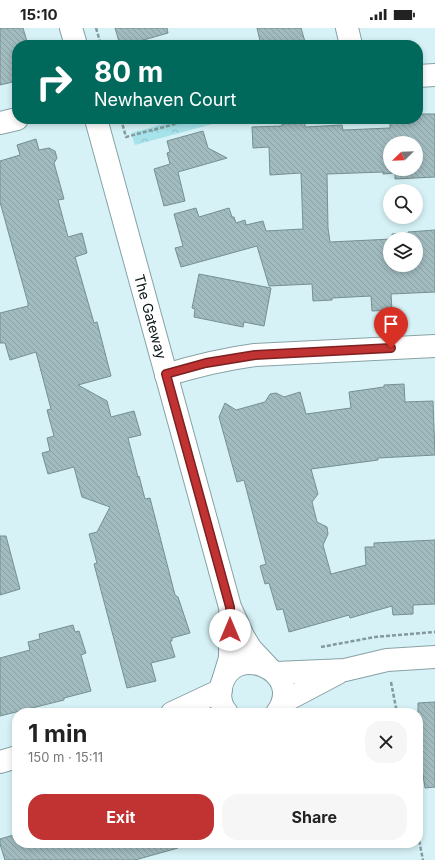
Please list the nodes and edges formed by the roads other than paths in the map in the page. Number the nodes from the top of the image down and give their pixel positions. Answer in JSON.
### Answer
{"nodes":[{"id":1,"x":71,"y":28,"type":"edge"},
{"id":2,"x":346,"y":28,"type":"edge"},
{"id":3,"x":75,"y":40,"type":"edge"},
{"id":4,"x":350,"y":40,"type":"edge"},
{"id":5,"x":435,"y":75,"type":"edge"},
{"id":6,"x":423,"y":76,"type":"edge"},
{"id":7,"x":12,"y":120,"type":"edge"},
{"id":8,"x":0,"y":124,"type":"edge"},
{"id":9,"x":97,"y":124,"type":"edge"},
{"id":10,"x":435,"y":346,"type":"edge"},
{"id":11,"x":166,"y":374,"type":"junction"},
{"id":12,"x":230,"y":607,"type":"junction"},
{"id":13,"x":435,"y":657,"type":"edge"},
{"id":14,"x":271,"y":669,"type":"junction"},
{"id":15,"x":345,"y":670,"type":"junction"},
{"id":16,"x":222,"y":684,"type":"junction"},
{"id":17,"x":280,"y":707,"type":"edge"},
{"id":18,"x":181,"y":708,"type":"edge"},
{"id":19,"x":225,"y":708,"type":"edge"},
{"id":20,"x":12,"y":759,"type":"edge"},
{"id":21,"x":0,"y":762,"type":"edge"}],
"edges":[{"from":1,"to":3,"type":"street"},
{"from":2,"to":4,"type":"street"},
{"from":5,"to":6,"type":"street"},
{"from":7,"to":8,"type":"street"},
{"from":9,"to":11,"type":"street","name":"The Gateway"},
{"from":10,"to":11,"type":"street"},
{"from":11,"to":12,"type":"street","name":"The Gateway"},
{"from":12,"to":14,"type":"street","name":"The Gateway"},
{"from":12,"to":16,"type":"street","name":"The Gateway"},
{"from":13,"to":15,"type":"street"},
{"from":14,"to":15,"type":"street"},
{"from":14,"to":16,"type":"street"},
{"from":14,"to":17,"type":"street"},
{"from":15,"to":17,"type":"street"},
{"from":16,"to":18,"type":"street"},
{"from":16,"to":19,"type":"street"},
{"from":20,"to":21,"type":"street"}]}
